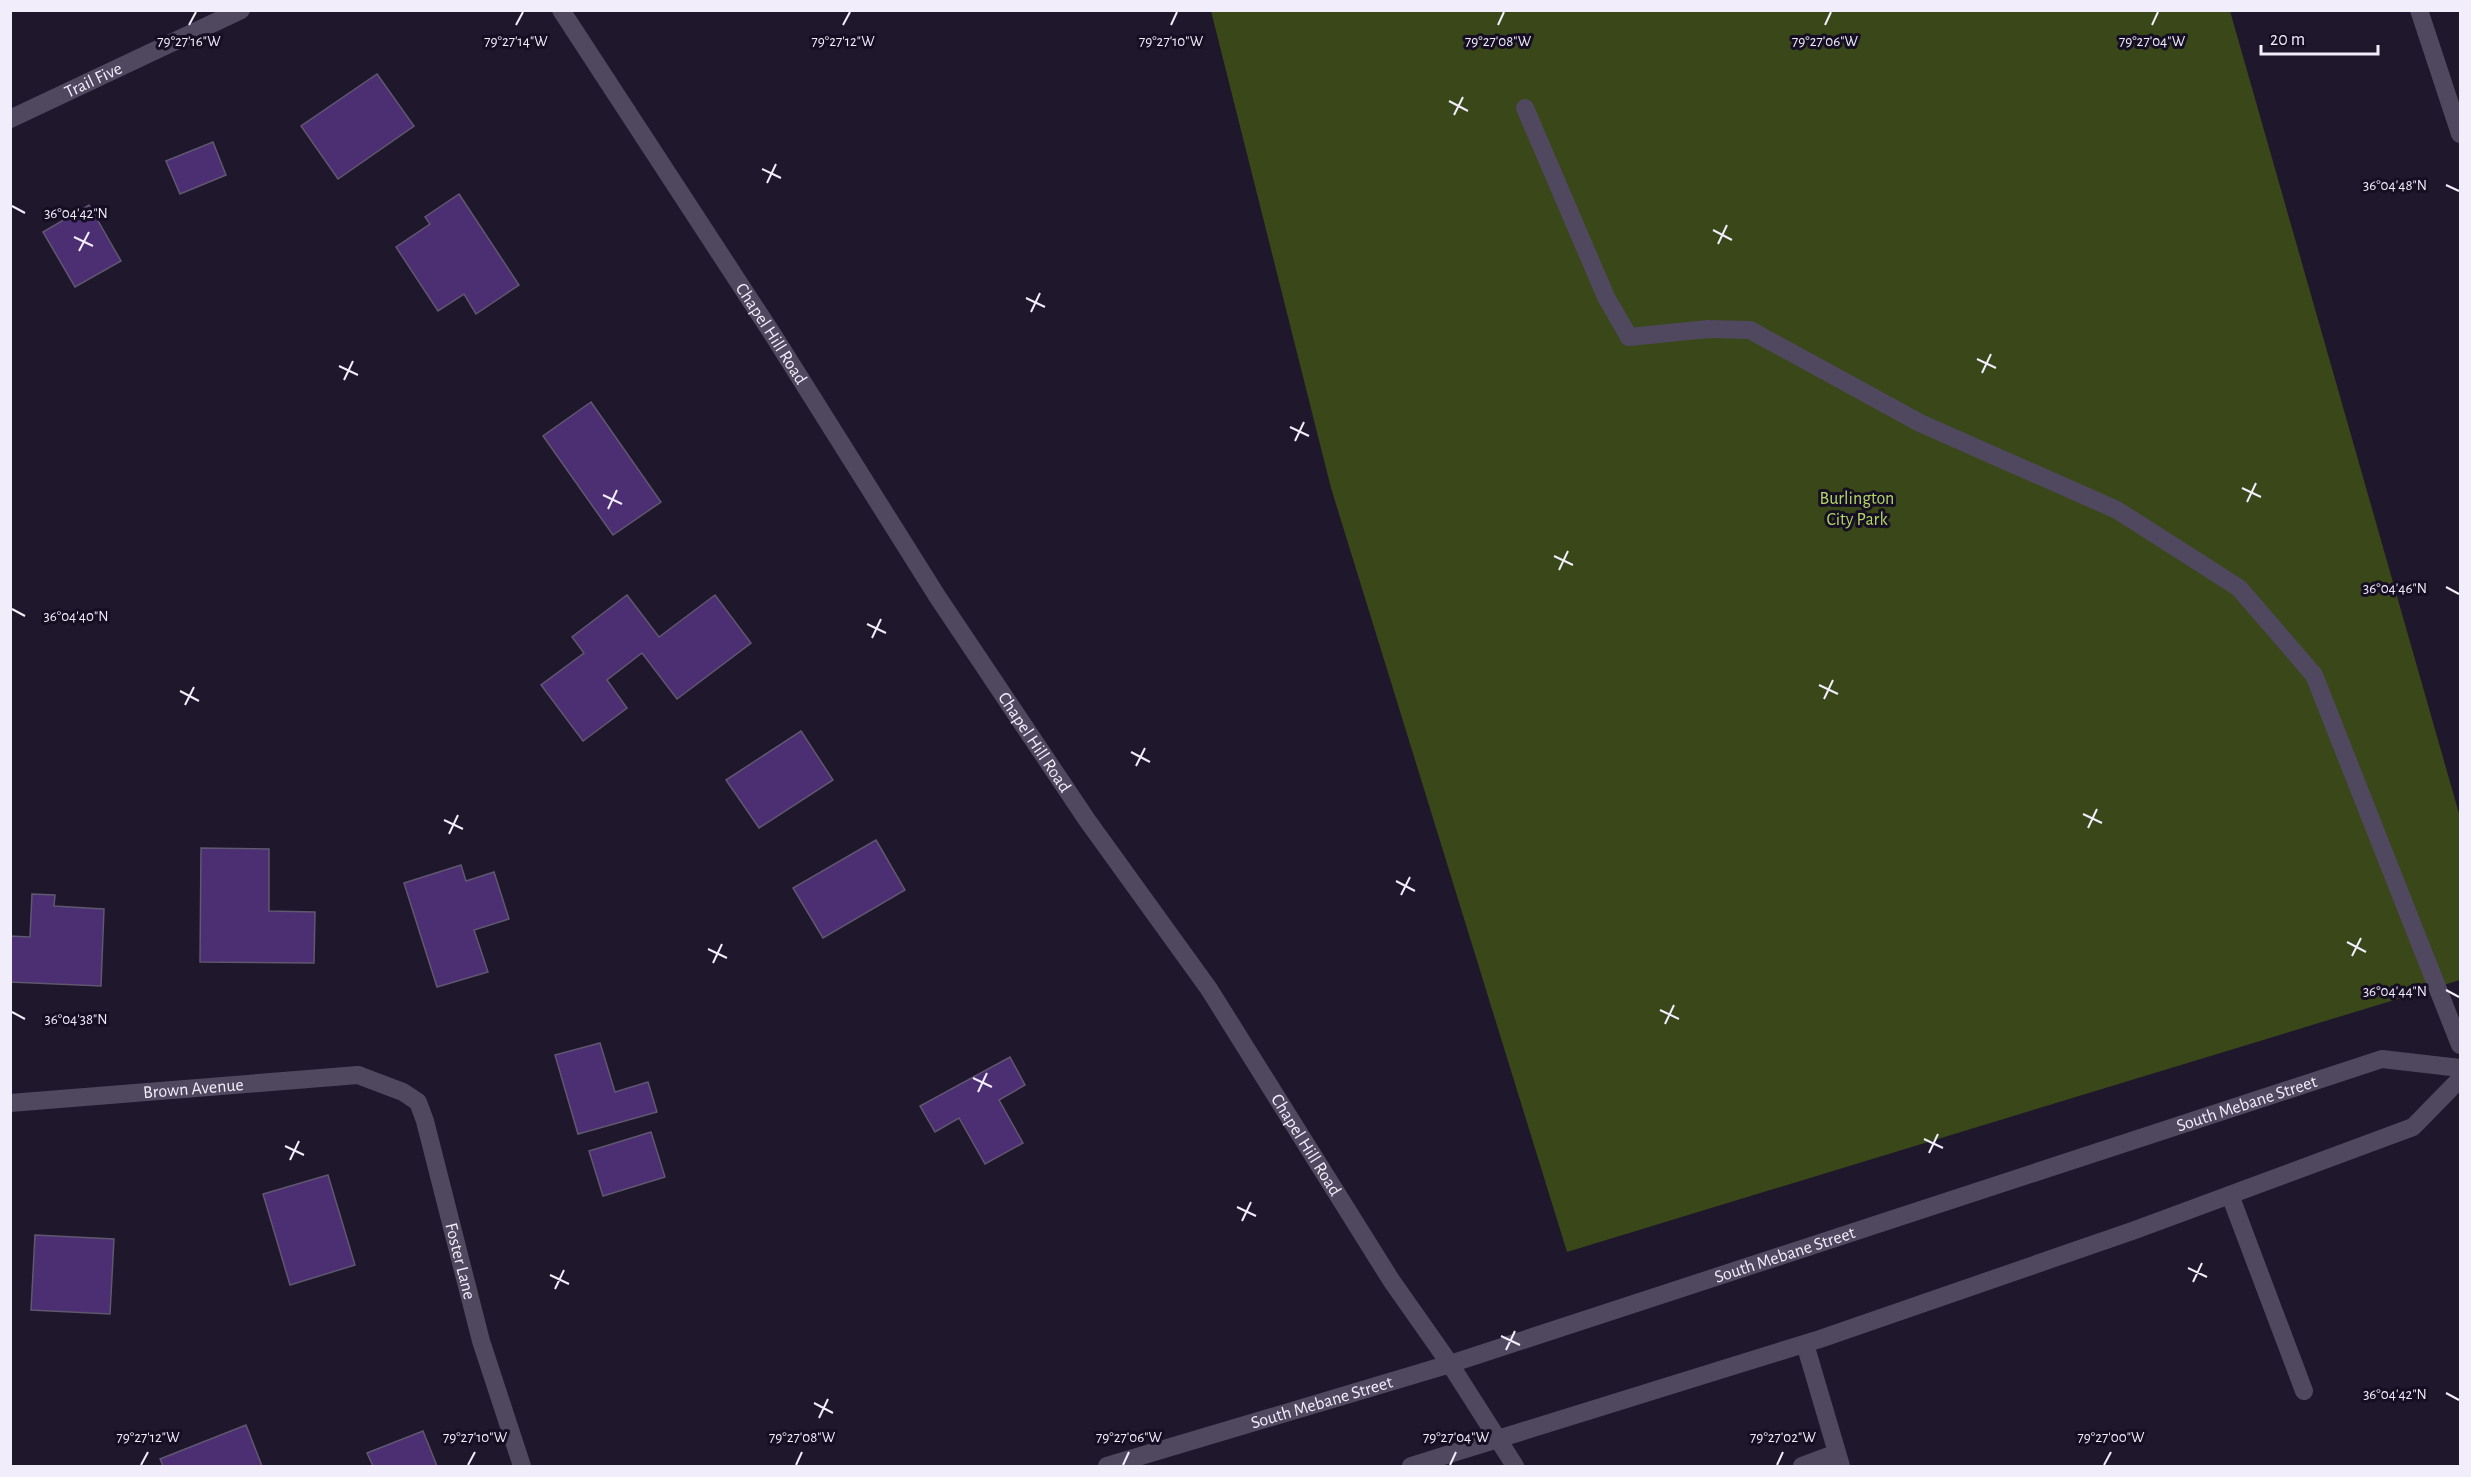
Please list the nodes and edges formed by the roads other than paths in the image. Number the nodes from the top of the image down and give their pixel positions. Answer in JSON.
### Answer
{"nodes":[{"id":1,"x":241,"y":10,"type":"edge"},
{"id":2,"x":561,"y":10,"type":"edge"},
{"id":3,"x":2420,"y":10,"type":"edge"},
{"id":4,"x":1525,"y":108,"type":"dead end"},
{"id":5,"x":10,"y":119,"type":"edge"},
{"id":6,"x":2460,"y":134,"type":"edge"},
{"id":7,"x":2460,"y":1045,"type":"edge"},
{"id":8,"x":2460,"y":1068,"type":"edge"},
{"id":9,"x":2460,"y":1079,"type":"edge"},
{"id":10,"x":375,"y":1081,"type":"joint"},
{"id":11,"x":10,"y":1103,"type":"edge"},
{"id":12,"x":2230,"y":1196,"type":"junction"},
{"id":13,"x":1805,"y":1344,"type":"junction"},
{"id":14,"x":1450,"y":1364,"type":"junction"},
{"id":15,"x":2304,"y":1391,"type":"dead end"},
{"id":16,"x":1497,"y":1441,"type":"junction"},
{"id":17,"x":1839,"y":1460,"type":"edge"},
{"id":18,"x":522,"y":1467,"type":"edge"},
{"id":19,"x":1107,"y":1467,"type":"edge"},
{"id":20,"x":1411,"y":1467,"type":"edge"},
{"id":21,"x":1515,"y":1467,"type":"edge"},
{"id":22,"x":1802,"y":1467,"type":"edge"}],
"edges":[{"from":1,"to":5,"type":"street","name":"Trail Five"},
{"from":2,"to":14,"type":"street","name":"Chapel Hill Road"},
{"from":3,"to":6,"type":"street"},
{"from":4,"to":7,"type":"street"},
{"from":8,"to":14,"type":"street","name":"South Mebane Street"},
{"from":9,"to":12,"type":"street"},
{"from":10,"to":11,"type":"street","name":"Brown Avenue"},
{"from":10,"to":18,"type":"street","name":"Foster Lane"},
{"from":12,"to":13,"type":"street"},
{"from":12,"to":15,"type":"street"},
{"from":13,"to":16,"type":"street"},
{"from":13,"to":17,"type":"street"},
{"from":14,"to":16,"type":"street","name":"Chapel Hill Road"},
{"from":14,"to":19,"type":"street","name":"South Mebane Street"},
{"from":16,"to":20,"type":"street"},
{"from":16,"to":21,"type":"street","name":"Chapel Hill Road"},
{"from":17,"to":22,"type":"street"}]}
